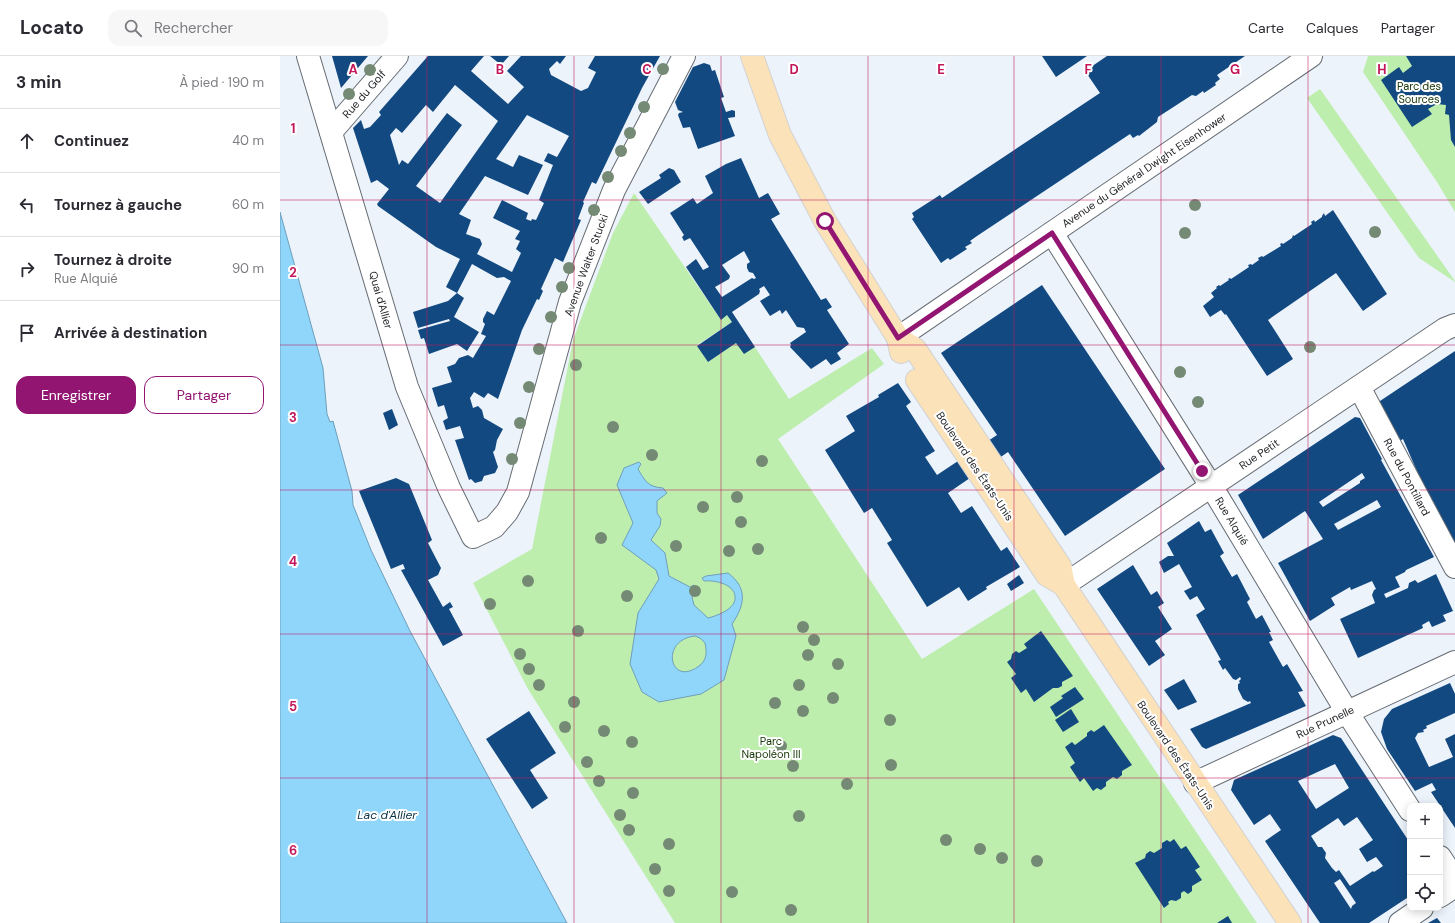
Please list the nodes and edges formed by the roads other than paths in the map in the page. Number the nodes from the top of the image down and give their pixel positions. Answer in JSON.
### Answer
{"nodes":[{"id":1,"x":308,"y":56,"type":"edge"},
{"id":2,"x":397,"y":56,"type":"edge"},
{"id":3,"x":684,"y":56,"type":"edge"},
{"id":4,"x":1311,"y":56,"type":"edge"},
{"id":5,"x":753,"y":58,"type":"edge"},
{"id":6,"x":331,"y":132,"type":"junction"},
{"id":7,"x":1052,"y":233,"type":"junction"},
{"id":8,"x":1455,"y":325,"type":"edge"},
{"id":9,"x":898,"y":338,"type":"junction"},
{"id":10,"x":1359,"y":388,"type":"junction"},
{"id":11,"x":1211,"y":486,"type":"junction"},
{"id":12,"x":473,"y":537,"type":"joint"},
{"id":13,"x":1455,"y":567,"type":"edge"},
{"id":14,"x":1064,"y":585,"type":"junction"},
{"id":15,"x":1455,"y":662,"type":"edge"},
{"id":16,"x":1347,"y":712,"type":"junction"},
{"id":17,"x":1195,"y":783,"type":"junction"},
{"id":18,"x":1407,"y":805,"type":"edge"},
{"id":19,"x":1443,"y":861,"type":"edge"},
{"id":20,"x":1455,"y":880,"type":"edge"},
{"id":21,"x":1455,"y":886,"type":"edge"},
{"id":22,"x":1443,"y":894,"type":"edge"},
{"id":23,"x":1418,"y":911,"type":"edge"},
{"id":24,"x":1290,"y":923,"type":"edge"},
{"id":25,"x":1400,"y":923,"type":"edge"}],
"edges":[{"from":1,"to":6,"type":"street","name":"Quai d'Allier"},
{"from":2,"to":6,"type":"street","name":"Rue du Golf"},
{"from":3,"to":12,"type":"street","name":"Avenue Walter Stucki"},
{"from":4,"to":7,"type":"street","name":"Avenue du Général Dwight Eisenhower"},
{"from":5,"to":9,"type":"main road","name":"Boulevard des États-Unis"},
{"from":6,"to":12,"type":"street","name":"Quai d'Allier"},
{"from":7,"to":9,"type":"street","name":"Avenue du Général Dwight Eisenhower"},
{"from":7,"to":11,"type":"street","name":"Rue Alquié"},
{"from":8,"to":10,"type":"street","name":"Rue Petit"},
{"from":9,"to":14,"type":"main road","name":"Boulevard des États-Unis"},
{"from":10,"to":11,"type":"street","name":"Rue Petit"},
{"from":10,"to":13,"type":"street","name":"Rue du Pontillard"},
{"from":11,"to":14,"type":"street","name":"Rue Petit"},
{"from":11,"to":16,"type":"street","name":"Rue Alquié"},
{"from":14,"to":17,"type":"main road","name":"Boulevard des États-Unis"},
{"from":15,"to":16,"type":"street","name":"Rue Prunelle"},
{"from":16,"to":17,"type":"street","name":"Rue Prunelle"},
{"from":16,"to":18,"type":"street","name":"Rue Alquié"},
{"from":17,"to":24,"type":"main road","name":"Boulevard des États-Unis"},
{"from":19,"to":20,"type":"street"},
{"from":21,"to":22,"type":"street"},
{"from":23,"to":25,"type":"street"}]}
